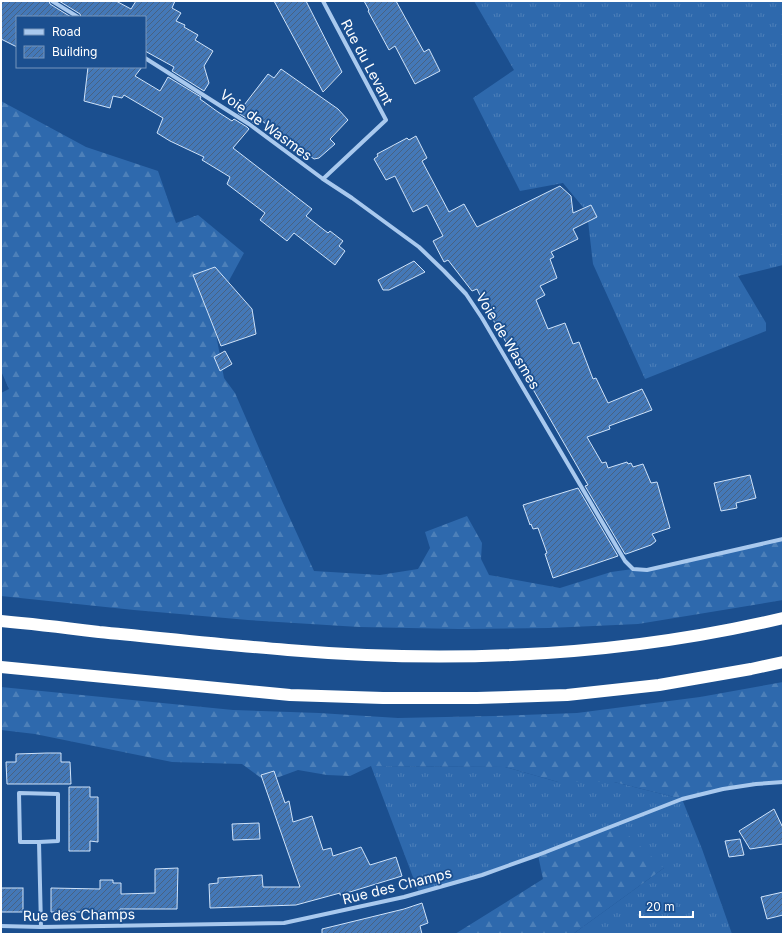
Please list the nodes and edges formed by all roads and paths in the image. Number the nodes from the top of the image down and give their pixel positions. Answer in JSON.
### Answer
{"nodes":[{"id":1,"x":52,"y":1,"type":"edge"},
{"id":2,"x":323,"y":1,"type":"edge"},
{"id":3,"x":76,"y":16,"type":"edge"},
{"id":4,"x":146,"y":59,"type":"edge"},
{"id":5,"x":323,"y":179,"type":"junction"},
{"id":6,"x":783,"y":539,"type":"edge"},
{"id":7,"x":783,"y":618,"type":"edge"},
{"id":8,"x":1,"y":621,"type":"edge"},
{"id":9,"x":783,"y":662,"type":"edge"},
{"id":10,"x":1,"y":667,"type":"edge"},
{"id":11,"x":783,"y":782,"type":"edge"},
{"id":12,"x":39,"y":842,"type":"junction"},
{"id":13,"x":1,"y":926,"type":"edge"},
{"id":14,"x":41,"y":927,"type":"junction"}],
"edges":[{"from":1,"to":3,"type":"street"},
{"from":2,"to":5,"type":"street","name":"Rue du Levant"},
{"from":4,"to":5,"type":"street","name":"Voie de Wasmes"},
{"from":5,"to":6,"type":"street","name":"Voie de Wasmes"},
{"from":7,"to":8,"type":"highway"},
{"from":9,"to":10,"type":"highway"},
{"from":11,"to":14,"type":"street","name":"Rue des Champs"},
{"from":12,"to":12,"type":"street"},
{"from":12,"to":14,"type":"street"},
{"from":13,"to":14,"type":"street","name":"Rue des Champs"}]}
